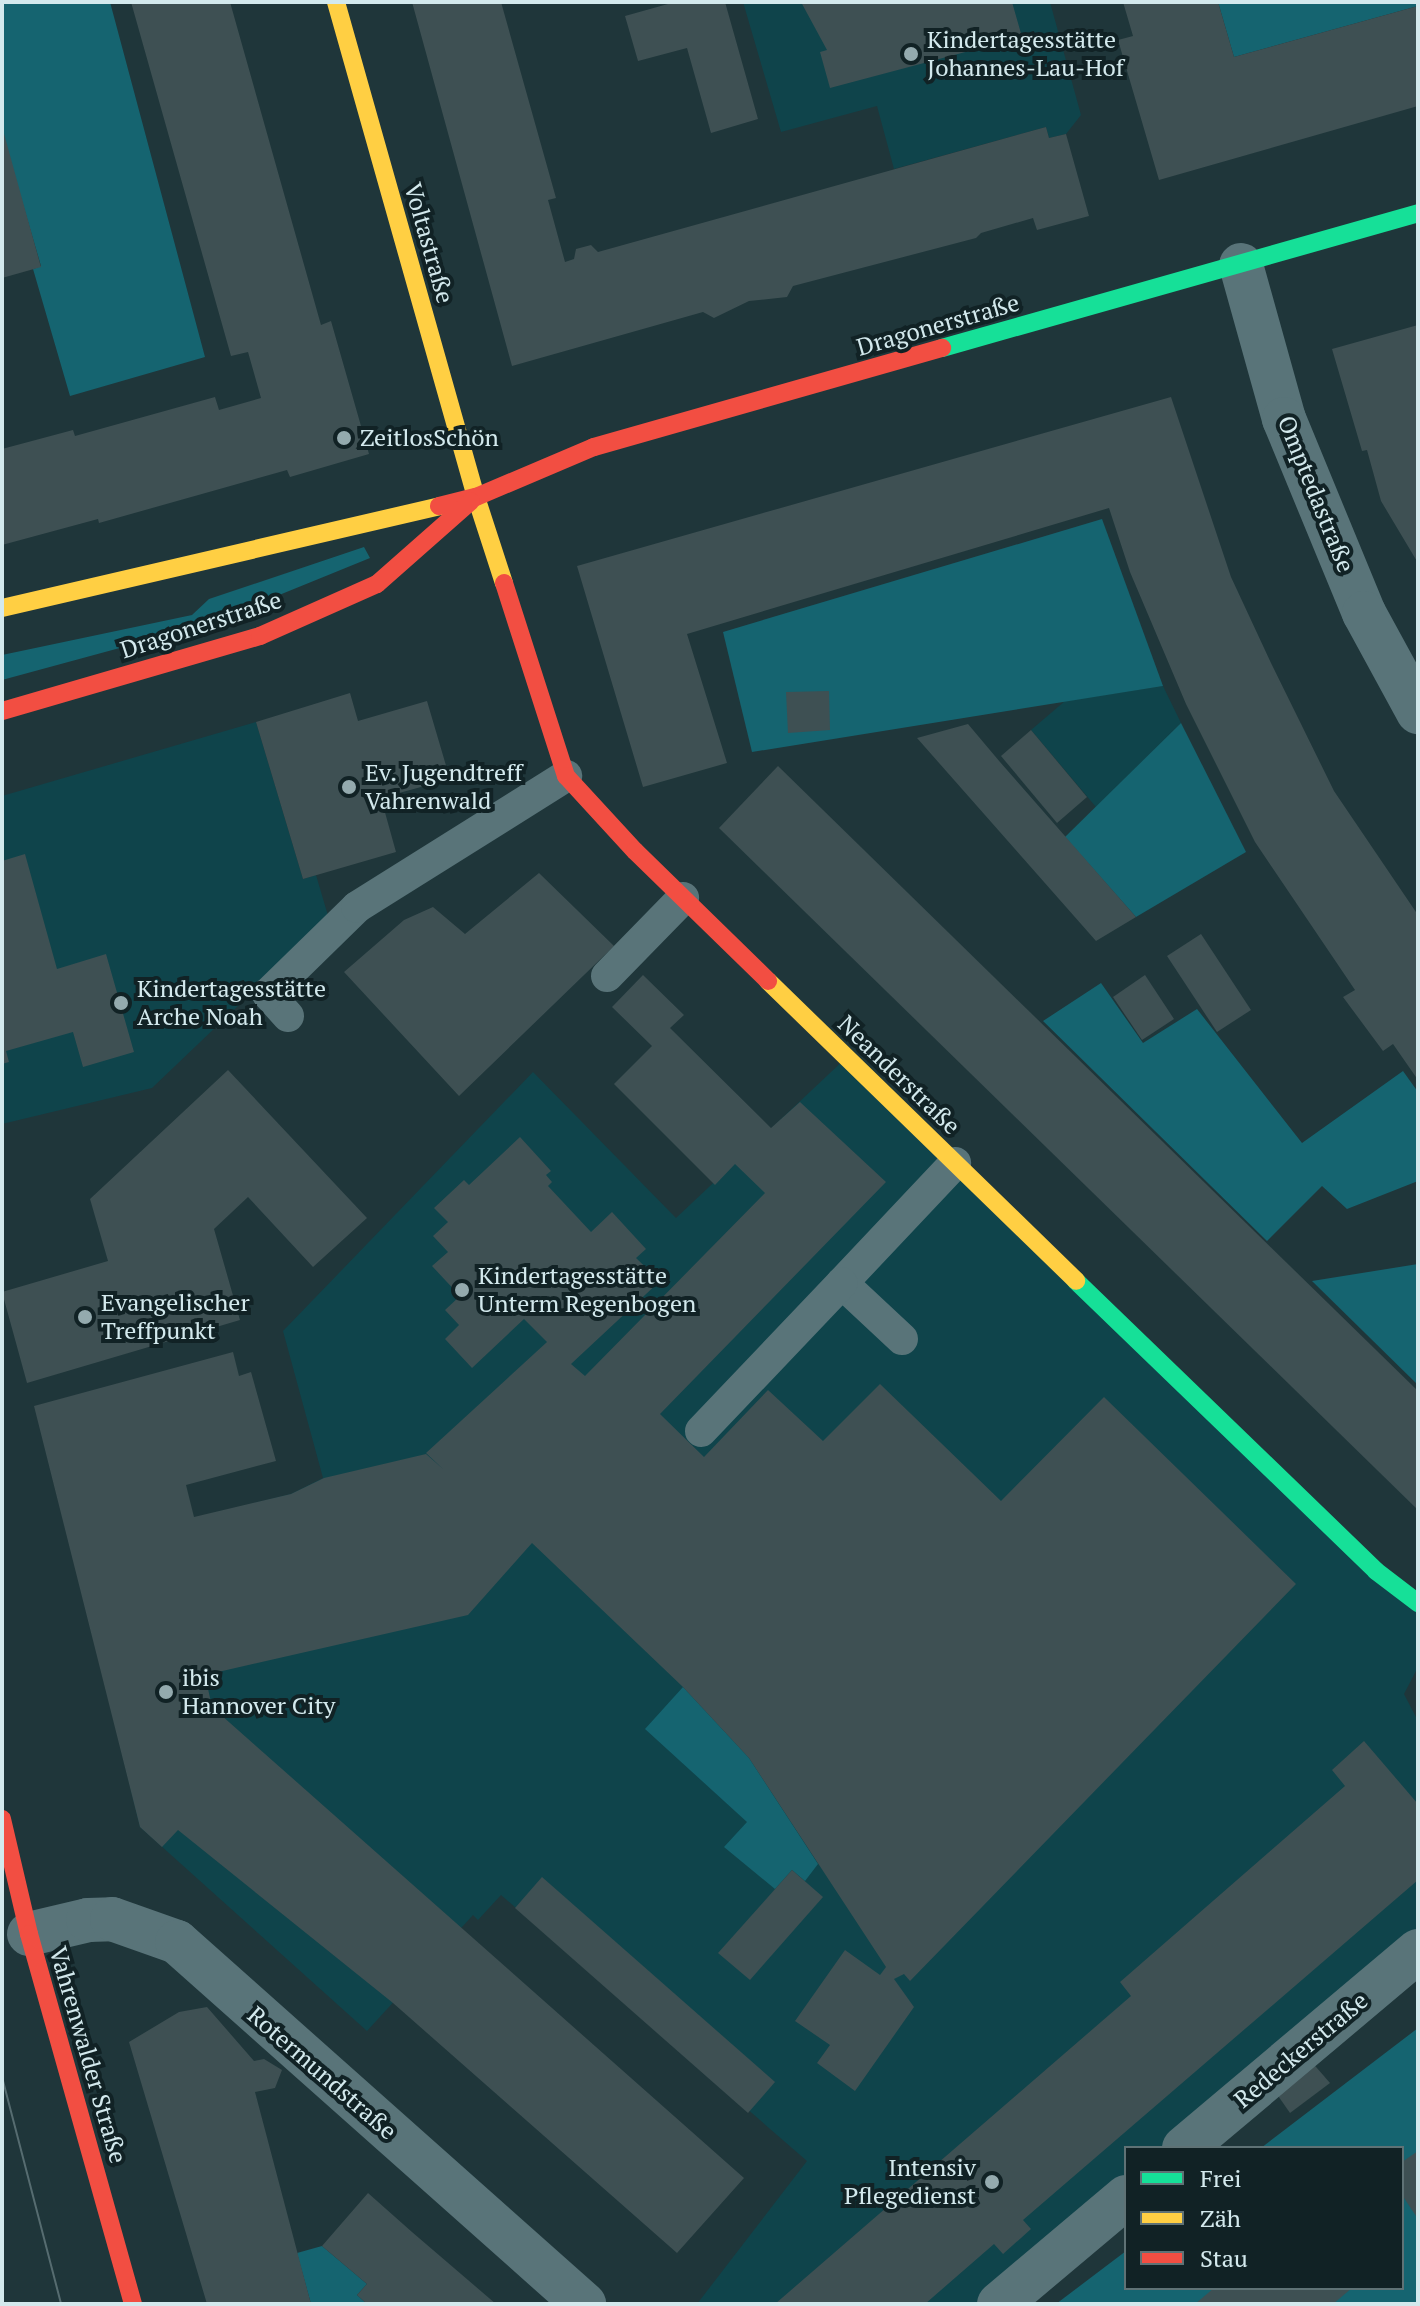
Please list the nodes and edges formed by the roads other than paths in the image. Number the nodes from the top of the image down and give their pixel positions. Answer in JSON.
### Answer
{"nodes":[{"id":1,"x":336,"y":2,"type":"edge"},
{"id":2,"x":1418,"y":213,"type":"edge"},
{"id":3,"x":1241,"y":265,"type":"junction"},
{"id":4,"x":476,"y":497,"type":"junction"},
{"id":5,"x":2,"y":608,"type":"edge"},
{"id":6,"x":2,"y":711,"type":"edge"},
{"id":7,"x":1418,"y":712,"type":"edge"},
{"id":8,"x":566,"y":776,"type":"junction"},
{"id":9,"x":683,"y":898,"type":"junction"},
{"id":10,"x":607,"y":976,"type":"dead end"},
{"id":11,"x":288,"y":1016,"type":"dead end"},
{"id":12,"x":955,"y":1163,"type":"junction"},
{"id":13,"x":842,"y":1283,"type":"junction"},
{"id":14,"x":902,"y":1339,"type":"dead end"},
{"id":15,"x":701,"y":1431,"type":"dead end"},
{"id":16,"x":1418,"y":1603,"type":"edge"},
{"id":17,"x":2,"y":1819,"type":"edge"},
{"id":18,"x":29,"y":1934,"type":"junction"},
{"id":19,"x":1418,"y":1951,"type":"edge"},
{"id":20,"x":1186,"y":2146,"type":"edge"},
{"id":21,"x":1124,"y":2199,"type":"edge"},
{"id":22,"x":133,"y":2304,"type":"edge"},
{"id":23,"x":584,"y":2304,"type":"edge"},
{"id":24,"x":999,"y":2304,"type":"edge"}],
"edges":[{"from":1,"to":4,"type":"street","name":"Voltastraße"},
{"from":2,"to":3,"type":"street","name":"Dragonerstraße"},
{"from":3,"to":4,"type":"street","name":"Dragonerstraße"},
{"from":3,"to":7,"type":"street","name":"Omptedastraße"},
{"from":4,"to":5,"type":"street","name":"Dragonerstraße"},
{"from":4,"to":6,"type":"street","name":"Dragonerstraße"},
{"from":4,"to":8,"type":"street","name":"Neanderstraße"},
{"from":8,"to":9,"type":"street","name":"Neanderstraße"},
{"from":8,"to":11,"type":"lane"},
{"from":9,"to":10,"type":"lane"},
{"from":9,"to":12,"type":"street","name":"Neanderstraße"},
{"from":12,"to":13,"type":"lane"},
{"from":12,"to":16,"type":"street","name":"Neanderstraße"},
{"from":13,"to":14,"type":"lane"},
{"from":13,"to":15,"type":"lane"},
{"from":17,"to":18,"type":"street","name":"Vahrenwalder Straße"},
{"from":18,"to":22,"type":"street","name":"Vahrenwalder Straße"},
{"from":18,"to":23,"type":"street","name":"Rotermundstraße"},
{"from":19,"to":20,"type":"street","name":"Redeckerstraße"},
{"from":21,"to":24,"type":"street"}]}
